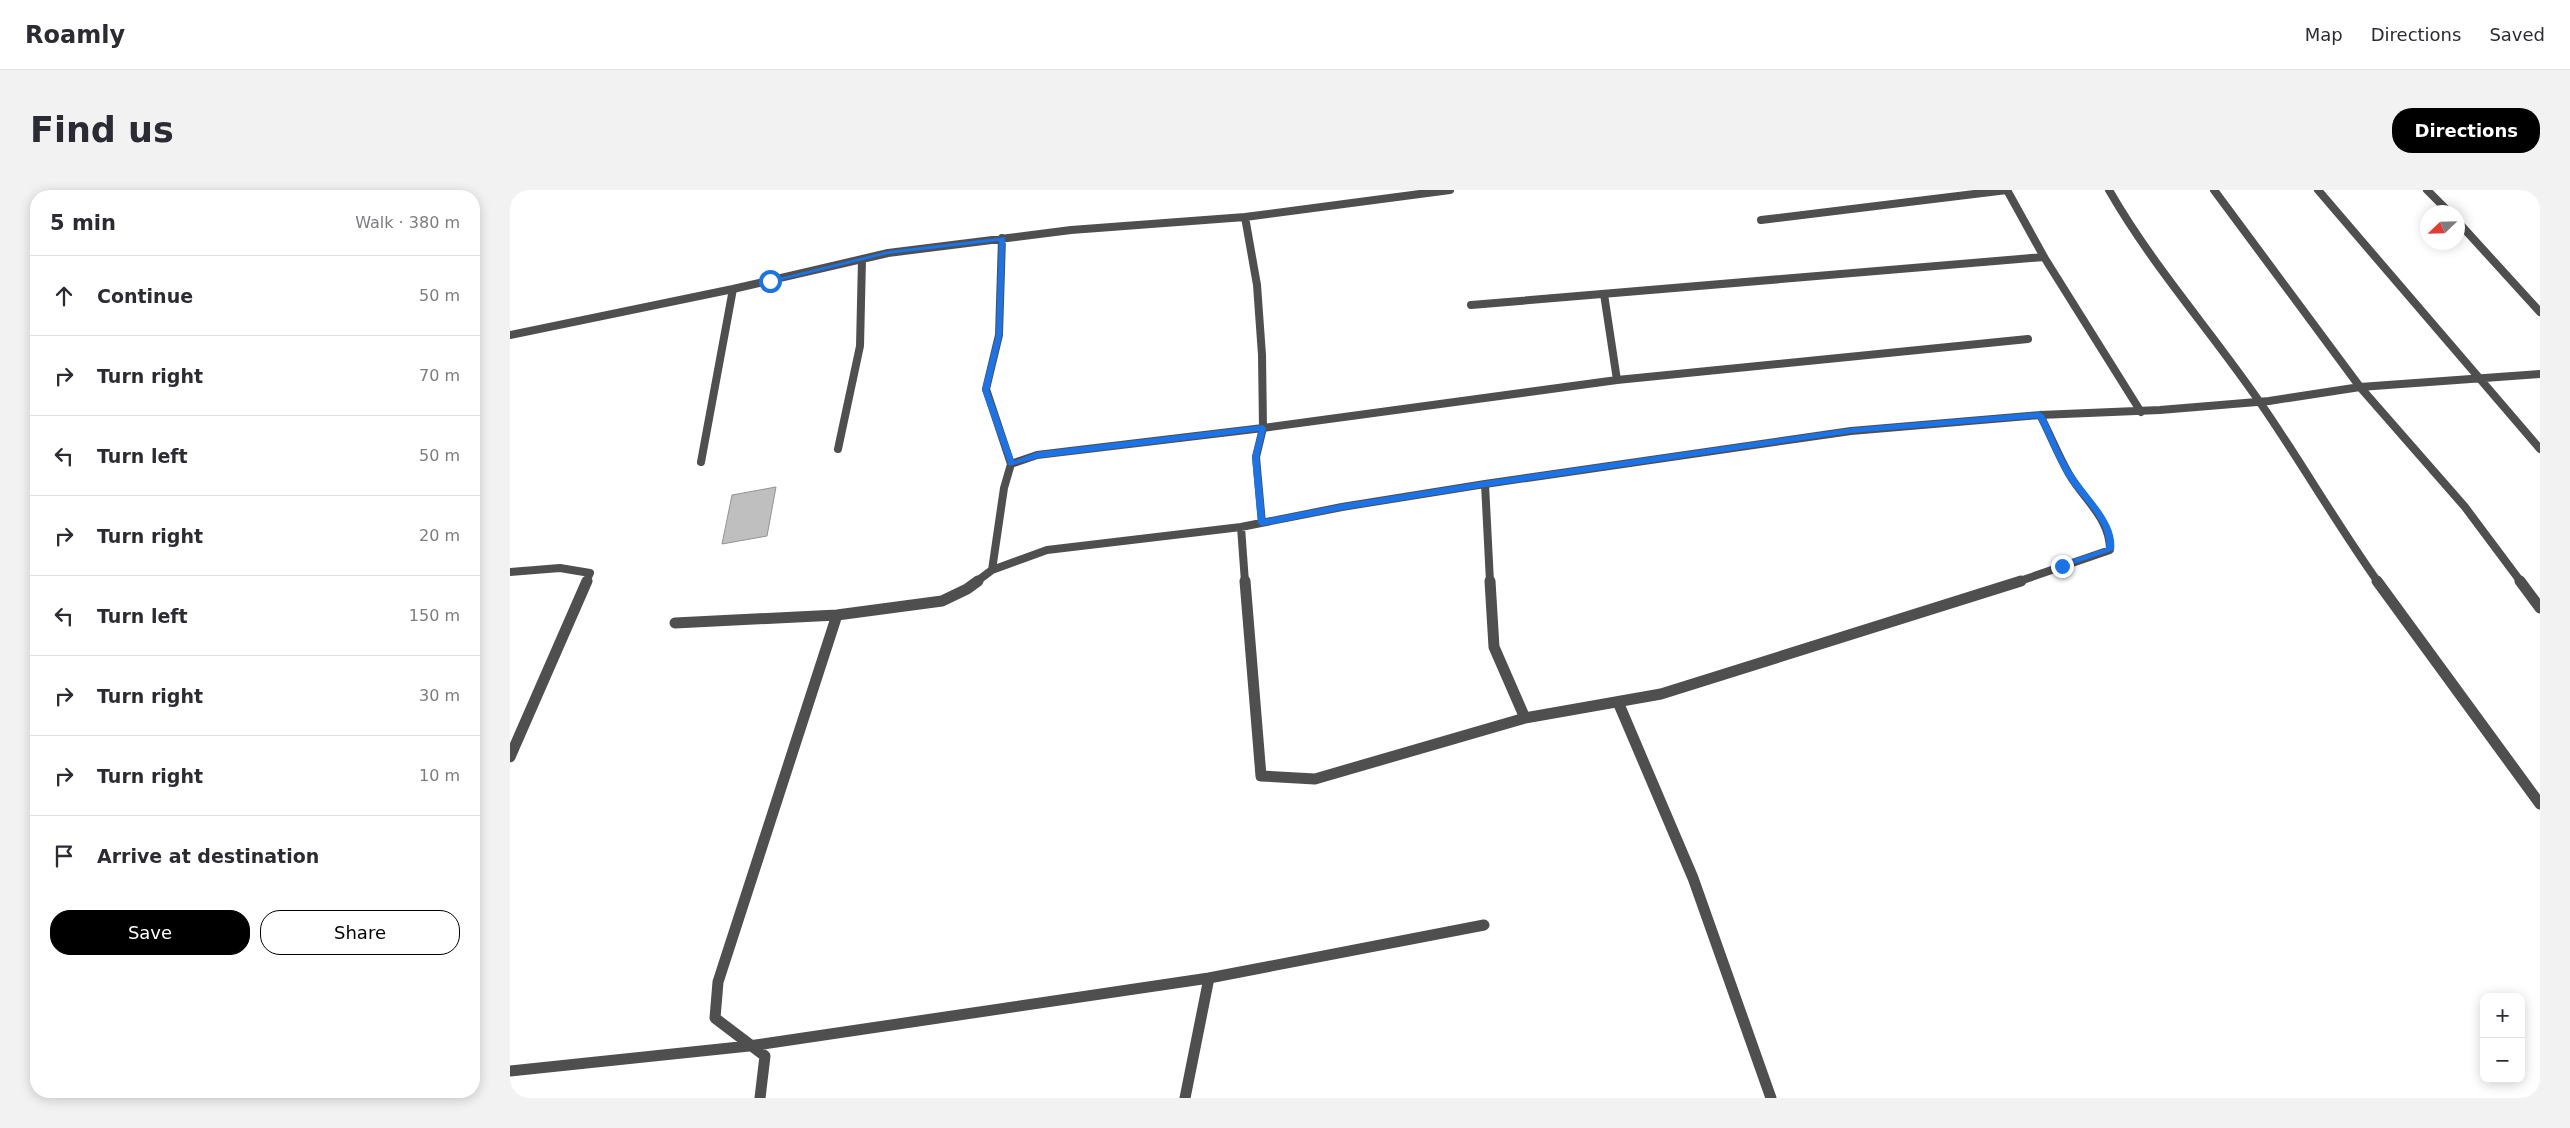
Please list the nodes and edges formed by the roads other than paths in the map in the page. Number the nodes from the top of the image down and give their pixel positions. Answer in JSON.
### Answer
{"nodes":[{"id":1,"x":1450,"y":190,"type":"edge"},
{"id":2,"x":2007,"y":190,"type":"edge"},
{"id":3,"x":2109,"y":190,"type":"edge"},
{"id":4,"x":2214,"y":190,"type":"edge"},
{"id":5,"x":2318,"y":190,"type":"edge"},
{"id":6,"x":2427,"y":190,"type":"edge"},
{"id":7,"x":1396,"y":194,"type":"edge"},
{"id":8,"x":2442,"y":205,"type":"edge"},
{"id":9,"x":1245,"y":218,"type":"junction"},
{"id":10,"x":1761,"y":220,"type":"dead end"},
{"id":11,"x":2465,"y":230,"type":"edge"},
{"id":12,"x":1002,"y":238,"type":"junction"},
{"id":13,"x":2044,"y":257,"type":"junction"},
{"id":14,"x":862,"y":259,"type":"junction"},
{"id":15,"x":733,"y":289,"type":"junction"},
{"id":16,"x":1604,"y":294,"type":"junction"},
{"id":17,"x":1471,"y":306,"type":"dead end"},
{"id":18,"x":2540,"y":312,"type":"edge"},
{"id":19,"x":510,"y":335,"type":"edge"},
{"id":20,"x":2028,"y":339,"type":"dead end"},
{"id":21,"x":2540,"y":374,"type":"edge"},
{"id":22,"x":2480,"y":378,"type":"junction"},
{"id":23,"x":1617,"y":380,"type":"junction"},
{"id":24,"x":2360,"y":387,"type":"junction"},
{"id":25,"x":2259,"y":401,"type":"junction"},
{"id":26,"x":2141,"y":412,"type":"junction"},
{"id":27,"x":2040,"y":415,"type":"junction"},
{"id":28,"x":1263,"y":428,"type":"junction"},
{"id":29,"x":838,"y":449,"type":"dead end"},
{"id":30,"x":2540,"y":450,"type":"edge"},
{"id":31,"x":701,"y":462,"type":"dead end"},
{"id":32,"x":1011,"y":464,"type":"junction"},
{"id":33,"x":1485,"y":484,"type":"junction"},
{"id":34,"x":1262,"y":523,"type":"junction"},
{"id":35,"x":1240,"y":527,"type":"junction"},
{"id":36,"x":992,"y":570,"type":"junction"},
{"id":37,"x":510,"y":572,"type":"edge"},
{"id":38,"x":2540,"y":608,"type":"edge"},
{"id":39,"x":837,"y":615,"type":"junction"},
{"id":40,"x":674,"y":624,"type":"dead end"},
{"id":41,"x":1618,"y":702,"type":"junction"},
{"id":42,"x":1525,"y":718,"type":"junction"},
{"id":43,"x":510,"y":757,"type":"edge"},
{"id":44,"x":2540,"y":804,"type":"edge"},
{"id":45,"x":1484,"y":925,"type":"dead end"},
{"id":46,"x":1209,"y":978,"type":"junction"},
{"id":47,"x":749,"y":1046,"type":"junction"},
{"id":48,"x":510,"y":1071,"type":"edge"},
{"id":49,"x":760,"y":1098,"type":"edge"},
{"id":50,"x":1185,"y":1098,"type":"edge"},
{"id":51,"x":1771,"y":1098,"type":"edge"}],
"edges":[{"from":1,"to":7,"type":"street"},
{"from":2,"to":10,"type":"street"},
{"from":2,"to":13,"type":"street"},
{"from":3,"to":25,"type":"street"},
{"from":4,"to":24,"type":"street"},
{"from":5,"to":22,"type":"street"},
{"from":6,"to":8,"type":"street"},
{"from":7,"to":9,"type":"street"},
{"from":9,"to":12,"type":"street"},
{"from":9,"to":28,"type":"street"},
{"from":11,"to":18,"type":"street"},
{"from":12,"to":14,"type":"street"},
{"from":12,"to":32,"type":"street"},
{"from":13,"to":16,"type":"street"},
{"from":13,"to":26,"type":"street"},
{"from":14,"to":15,"type":"street"},
{"from":14,"to":29,"type":"street"},
{"from":15,"to":19,"type":"street"},
{"from":15,"to":31,"type":"street"},
{"from":16,"to":17,"type":"street"},
{"from":16,"to":23,"type":"street"},
{"from":20,"to":23,"type":"street"},
{"from":21,"to":22,"type":"street"},
{"from":22,"to":24,"type":"street"},
{"from":22,"to":30,"type":"street"},
{"from":23,"to":28,"type":"street"},
{"from":24,"to":25,"type":"street"},
{"from":24,"to":38,"type":"street"},
{"from":25,"to":26,"type":"street"},
{"from":25,"to":44,"type":"street"},
{"from":26,"to":27,"type":"street"},
{"from":27,"to":33,"type":"street"},
{"from":27,"to":41,"type":"street"},
{"from":28,"to":32,"type":"street"},
{"from":28,"to":34,"type":"street"},
{"from":32,"to":36,"type":"street"},
{"from":33,"to":34,"type":"street"},
{"from":33,"to":42,"type":"street"},
{"from":34,"to":35,"type":"street"},
{"from":35,"to":36,"type":"street"},
{"from":35,"to":42,"type":"street"},
{"from":36,"to":39,"type":"street"},
{"from":37,"to":43,"type":"street"},
{"from":39,"to":40,"type":"street"},
{"from":39,"to":47,"type":"street"},
{"from":41,"to":42,"type":"street"},
{"from":41,"to":51,"type":"street"},
{"from":45,"to":46,"type":"street"},
{"from":46,"to":47,"type":"street"},
{"from":46,"to":50,"type":"street"},
{"from":47,"to":48,"type":"street"},
{"from":47,"to":49,"type":"street"}]}
